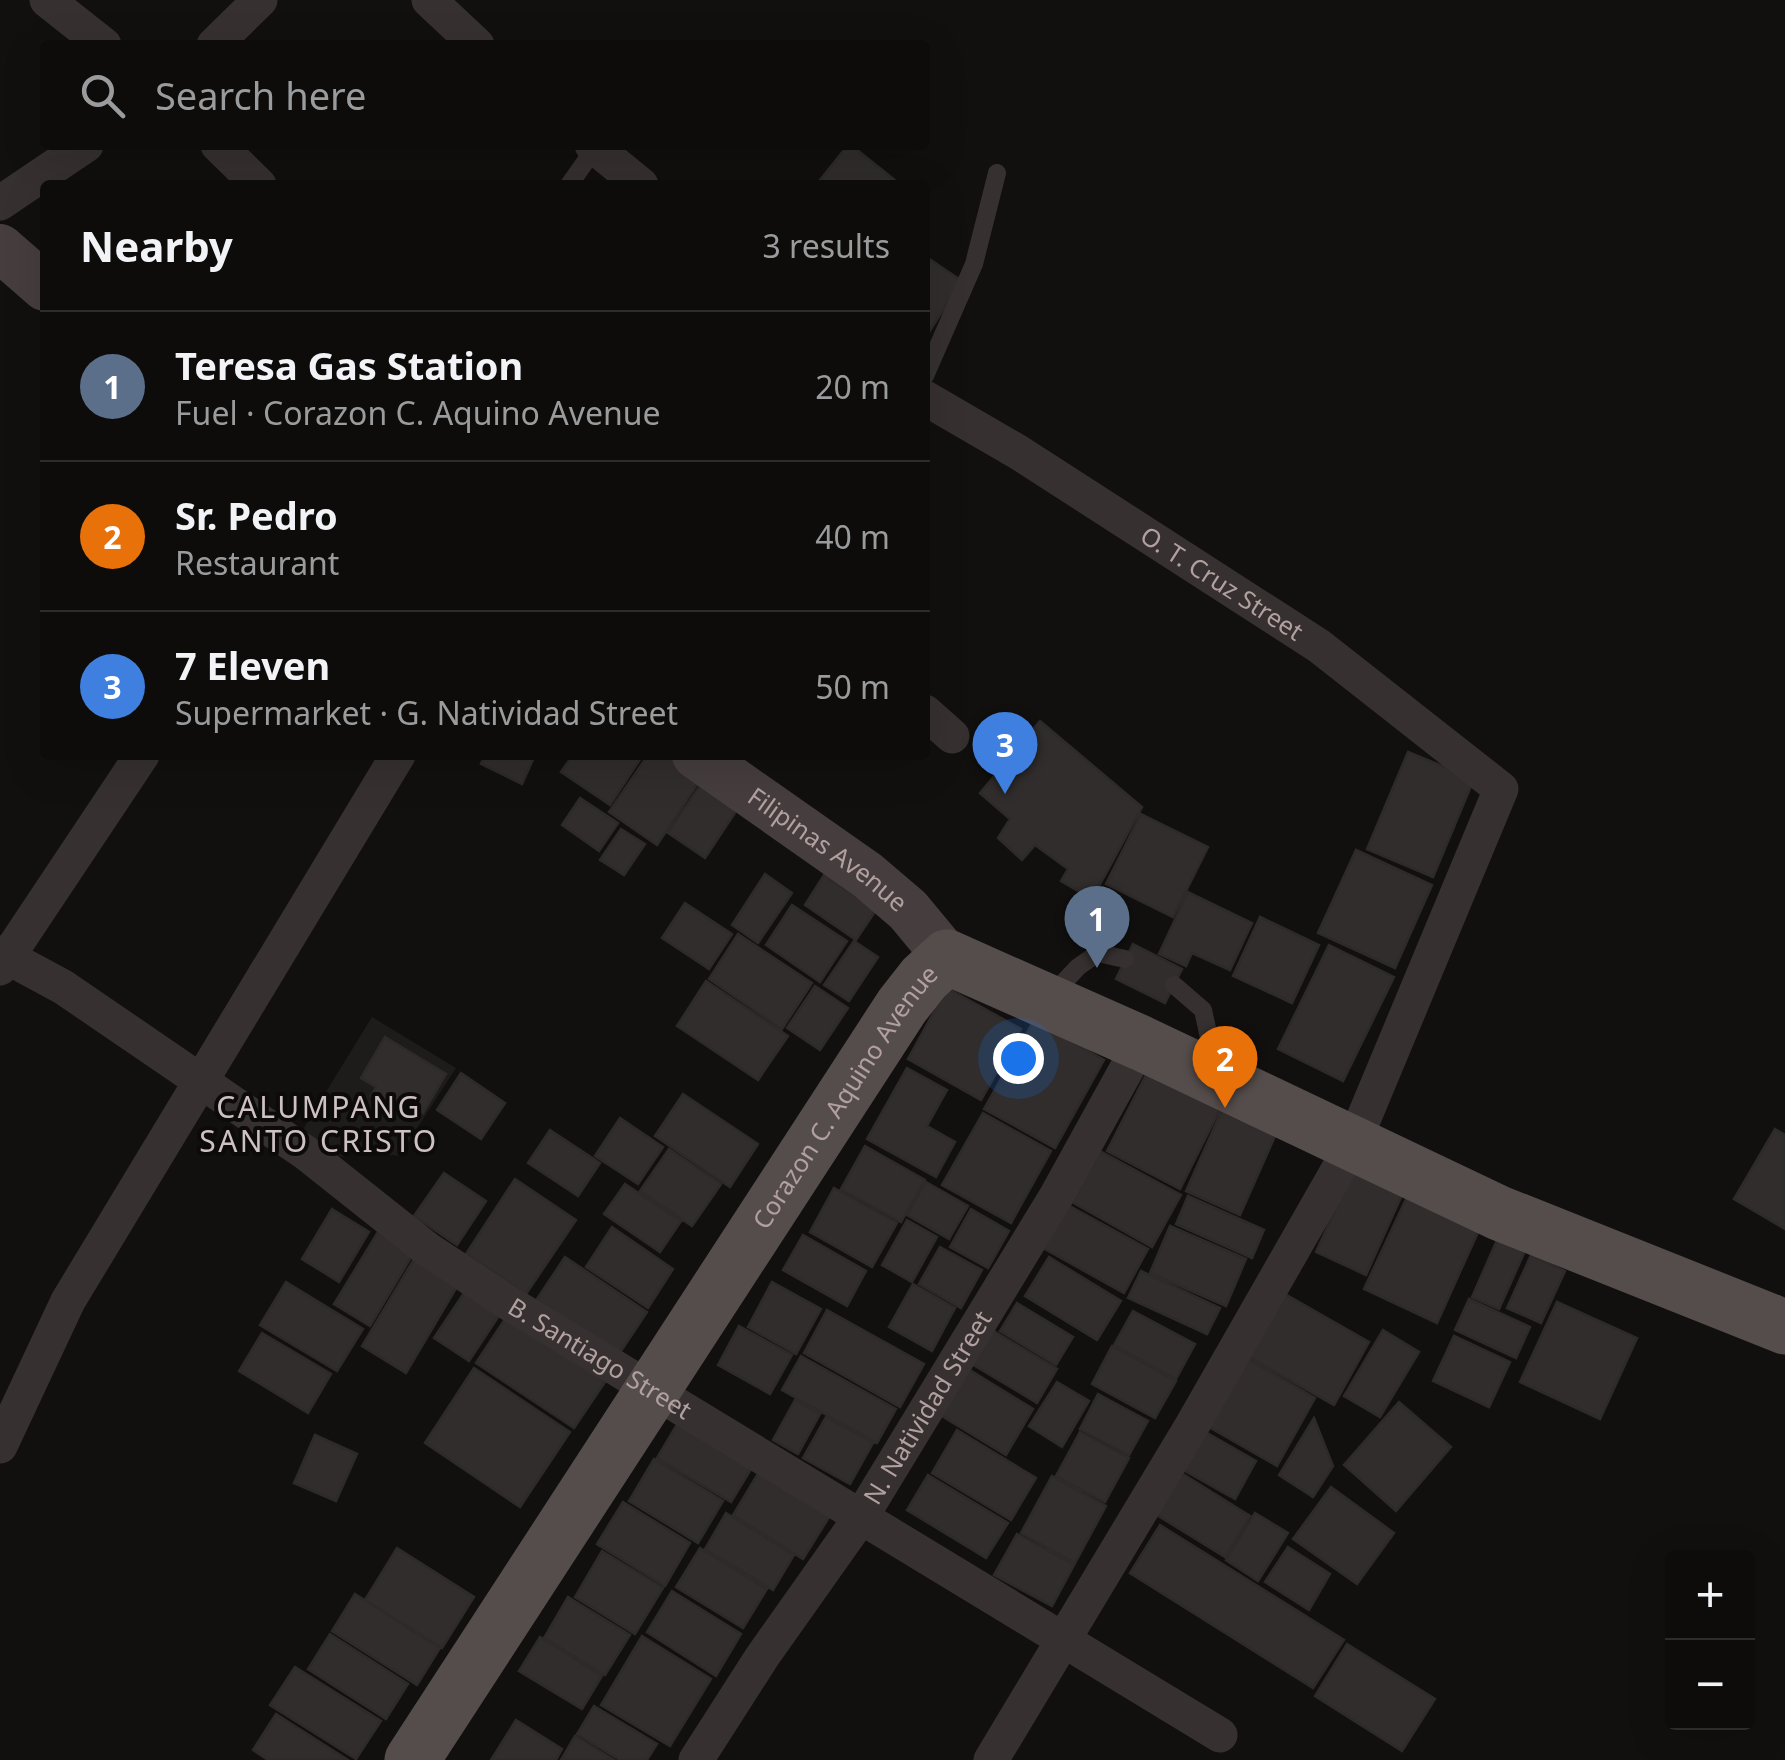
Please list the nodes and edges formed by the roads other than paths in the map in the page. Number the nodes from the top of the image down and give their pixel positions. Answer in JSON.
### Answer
{"nodes":[{"id":1,"x":46,"y":0,"type":"edge"},
{"id":2,"x":260,"y":0,"type":"edge"},
{"id":3,"x":430,"y":0,"type":"edge"},
{"id":4,"x":98,"y":40,"type":"edge"},
{"id":5,"x":219,"y":40,"type":"edge"},
{"id":6,"x":472,"y":40,"type":"edge"},
{"id":7,"x":79,"y":150,"type":"edge"},
{"id":8,"x":223,"y":150,"type":"edge"},
{"id":9,"x":591,"y":150,"type":"edge"},
{"id":10,"x":599,"y":150,"type":"edge"},
{"id":11,"x":998,"y":174,"type":"dead end"},
{"id":12,"x":253,"y":180,"type":"edge"},
{"id":13,"x":572,"y":180,"type":"edge"},
{"id":14,"x":634,"y":180,"type":"edge"},
{"id":15,"x":0,"y":203,"type":"edge"},
{"id":16,"x":0,"y":248,"type":"edge"},
{"id":17,"x":40,"y":283,"type":"edge"},
{"id":18,"x":930,"y":365,"type":"edge"},
{"id":19,"x":930,"y":401,"type":"edge"},
{"id":20,"x":930,"y":716,"type":"edge"},
{"id":21,"x":952,"y":736,"type":"dead end"},
{"id":22,"x":139,"y":760,"type":"edge"},
{"id":23,"x":395,"y":760,"type":"edge"},
{"id":24,"x":703,"y":760,"type":"edge"},
{"id":25,"x":948,"y":957,"type":"junction"},
{"id":26,"x":3,"y":959,"type":"edge"},
{"id":27,"x":1126,"y":959,"type":"dead end"},
{"id":28,"x":1174,"y":985,"type":"dead end"},
{"id":29,"x":1047,"y":1001,"type":"junction"},
{"id":30,"x":1140,"y":1043,"type":"junction"},
{"id":31,"x":1216,"y":1079,"type":"junction"},
{"id":32,"x":198,"y":1082,"type":"junction"},
{"id":33,"x":1353,"y":1144,"type":"junction"},
{"id":34,"x":1785,"y":1328,"type":"edge"},
{"id":35,"x":653,"y":1389,"type":"junction"},
{"id":36,"x":0,"y":1446,"type":"edge"},
{"id":37,"x":861,"y":1517,"type":"junction"},
{"id":38,"x":1065,"y":1640,"type":"junction"},
{"id":39,"x":1220,"y":1736,"type":"dead end"},
{"id":40,"x":412,"y":1760,"type":"edge"},
{"id":41,"x":696,"y":1760,"type":"edge"},
{"id":42,"x":991,"y":1760,"type":"edge"}],
"edges":[{"from":1,"to":4,"type":"street"},
{"from":2,"to":5,"type":"street"},
{"from":3,"to":6,"type":"street"},
{"from":7,"to":15,"type":"street"},
{"from":8,"to":12,"type":"street"},
{"from":9,"to":13,"type":"lane"},
{"from":10,"to":14,"type":"street"},
{"from":11,"to":18,"type":"lane"},
{"from":16,"to":17,"type":"street"},
{"from":19,"to":33,"type":"street","name":"O. T. Cruz Street"},
{"from":20,"to":21,"type":"street"},
{"from":22,"to":26,"type":"street"},
{"from":23,"to":32,"type":"street"},
{"from":24,"to":25,"type":"street","name":"Filipinas Avenue"},
{"from":25,"to":29,"type":"main road","name":"Corazon C. Aquino Avenue"},
{"from":25,"to":35,"type":"main road","name":"Corazon C. Aquino Avenue"},
{"from":26,"to":32,"type":"street","name":"B. Santiago Street"},
{"from":27,"to":29,"type":"lane"},
{"from":28,"to":31,"type":"lane"},
{"from":29,"to":30,"type":"main road","name":"Corazon C. Aquino Avenue"},
{"from":30,"to":31,"type":"main road","name":"Corazon C. Aquino Avenue"},
{"from":30,"to":37,"type":"street","name":"N. Natividad Street"},
{"from":31,"to":33,"type":"main road","name":"Corazon C. Aquino Avenue"},
{"from":32,"to":35,"type":"street","name":"B. Santiago Street"},
{"from":32,"to":36,"type":"street"},
{"from":33,"to":34,"type":"main road","name":"Corazon C. Aquino Avenue"},
{"from":33,"to":38,"type":"street"},
{"from":35,"to":37,"type":"street","name":"B. Santiago Street"},
{"from":35,"to":40,"type":"main road","name":"Corazon C. Aquino Avenue"},
{"from":37,"to":38,"type":"street","name":"B. Santiago Street"},
{"from":37,"to":41,"type":"street","name":"N. Natividad Street"},
{"from":38,"to":39,"type":"street","name":"B. Santiago Street"},
{"from":38,"to":42,"type":"street"}]}
